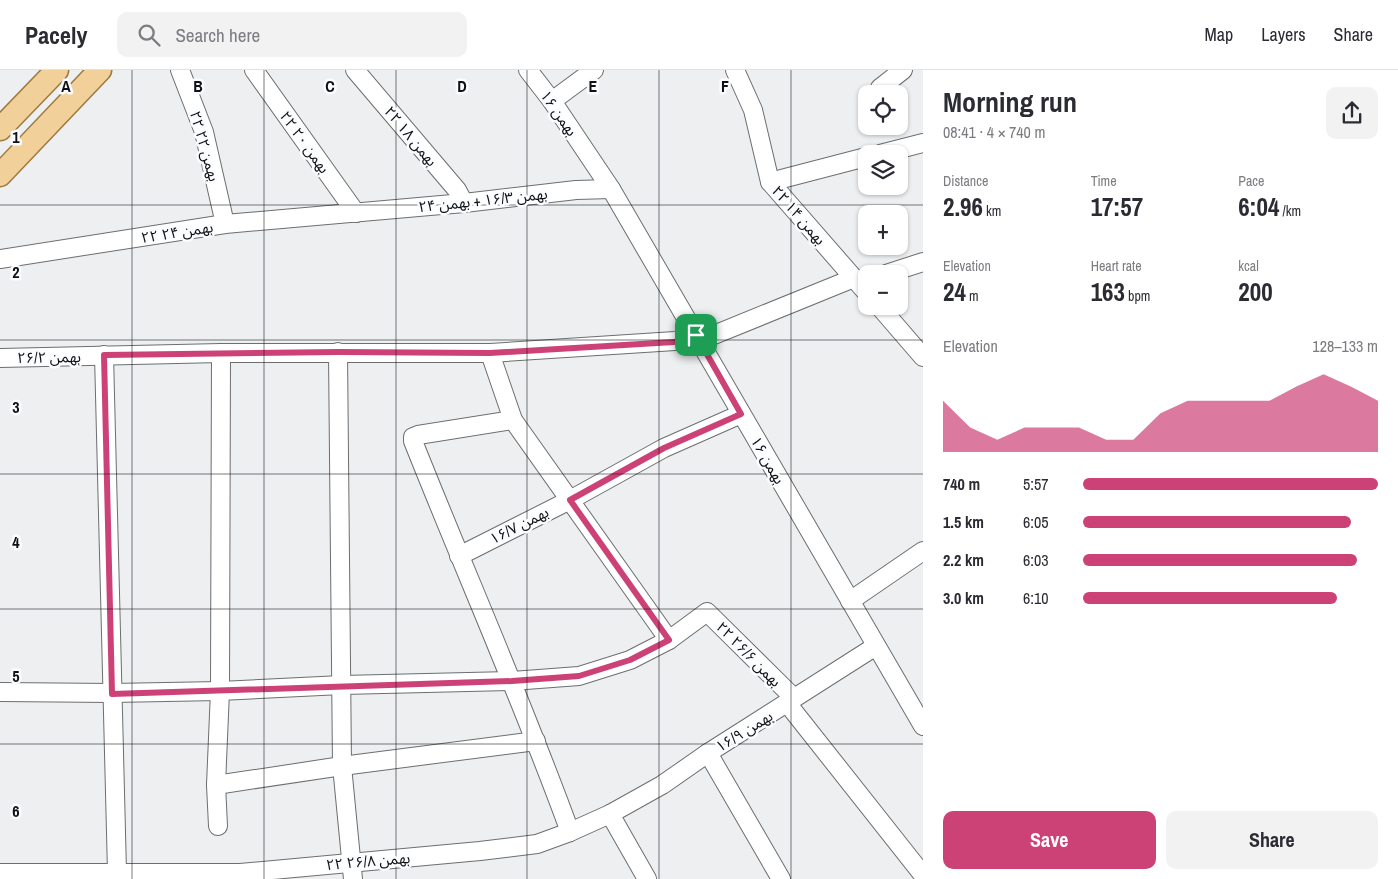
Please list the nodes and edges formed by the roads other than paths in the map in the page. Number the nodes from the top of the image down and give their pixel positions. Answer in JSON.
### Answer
{"nodes":[{"id":1,"x":57,"y":70,"type":"edge"},
{"id":2,"x":100,"y":70,"type":"edge"},
{"id":3,"x":180,"y":70,"type":"edge"},
{"id":4,"x":254,"y":70,"type":"edge"},
{"id":5,"x":355,"y":70,"type":"edge"},
{"id":6,"x":528,"y":70,"type":"edge"},
{"id":7,"x":594,"y":70,"type":"edge"},
{"id":8,"x":904,"y":70,"type":"edge"},
{"id":9,"x":741,"y":73,"type":"edge"},
{"id":10,"x":884,"y":85,"type":"edge"},
{"id":11,"x":552,"y":101,"type":"junction"},
{"id":12,"x":0,"y":129,"type":"edge"},
{"id":13,"x":923,"y":142,"type":"edge"},
{"id":14,"x":908,"y":146,"type":"edge"},
{"id":15,"x":858,"y":159,"type":"edge"},
{"id":16,"x":0,"y":176,"type":"edge"},
{"id":17,"x":770,"y":182,"type":"junction"},
{"id":18,"x":610,"y":189,"type":"junction"},
{"id":19,"x":464,"y":203,"type":"junction"},
{"id":20,"x":356,"y":213,"type":"junction"},
{"id":21,"x":225,"y":224,"type":"junction"},
{"id":22,"x":0,"y":259,"type":"edge"},
{"id":23,"x":923,"y":262,"type":"edge"},
{"id":24,"x":908,"y":267,"type":"edge"},
{"id":25,"x":858,"y":280,"type":"edge"},
{"id":26,"x":858,"y":284,"type":"edge"},
{"id":27,"x":887,"y":315,"type":"edge"},
{"id":28,"x":698,"y":338,"type":"junction"},
{"id":29,"x":338,"y":352,"type":"junction"},
{"id":30,"x":220,"y":353,"type":"junction"},
{"id":31,"x":490,"y":353,"type":"junction"},
{"id":32,"x":104,"y":355,"type":"junction"},
{"id":33,"x":923,"y":357,"type":"edge"},
{"id":34,"x":0,"y":358,"type":"edge"},
{"id":35,"x":741,"y":414,"type":"junction"},
{"id":36,"x":513,"y":420,"type":"junction"},
{"id":37,"x":570,"y":500,"type":"junction"},
{"id":38,"x":923,"y":551,"type":"edge"},
{"id":39,"x":458,"y":556,"type":"junction"},
{"id":40,"x":850,"y":601,"type":"junction"},
{"id":41,"x":669,"y":640,"type":"junction"},
{"id":42,"x":876,"y":646,"type":"junction"},
{"id":43,"x":512,"y":681,"type":"junction"},
{"id":44,"x":342,"y":685,"type":"junction"},
{"id":45,"x":220,"y":691,"type":"junction"},
{"id":46,"x":0,"y":692,"type":"edge"},
{"id":47,"x":112,"y":694,"type":"junction"},
{"id":48,"x":791,"y":701,"type":"junction"},
{"id":49,"x":923,"y":726,"type":"edge"},
{"id":50,"x":536,"y":741,"type":"junction"},
{"id":51,"x":708,"y":753,"type":"junction"},
{"id":52,"x":342,"y":766,"type":"junction"},
{"id":53,"x":216,"y":785,"type":"junction"},
{"id":54,"x":610,"y":814,"type":"junction"},
{"id":55,"x":218,"y":826,"type":"dead end"},
{"id":56,"x":570,"y":832,"type":"junction"},
{"id":57,"x":352,"y":871,"type":"edge"},
{"id":58,"x":117,"y":872,"type":"junction"},
{"id":59,"x":0,"y":873,"type":"edge"},
{"id":60,"x":923,"y":875,"type":"edge"},
{"id":61,"x":647,"y":879,"type":"edge"},
{"id":62,"x":781,"y":879,"type":"edge"}],
"edges":[{"from":1,"to":12,"type":"main road"},
{"from":2,"to":16,"type":"main road"},
{"from":3,"to":21,"type":"street","name":"۲۲ بهمن ۲۲"},
{"from":4,"to":20,"type":"street","name":"۲۲ بهمن ۲۰"},
{"from":5,"to":19,"type":"street","name":"۲۲ بهمن ۱۸"},
{"from":6,"to":11,"type":"street","name":"بهمن ۱۶"},
{"from":7,"to":11,"type":"street"},
{"from":8,"to":10,"type":"street"},
{"from":9,"to":17,"type":"street","name":"۲۲ بهمن ۱۴"},
{"from":11,"to":18,"type":"street","name":"بهمن ۱۶"},
{"from":13,"to":14,"type":"street"},
{"from":15,"to":17,"type":"street"},
{"from":17,"to":25,"type":"street","name":"۲۲ بهمن ۱۴"},
{"from":18,"to":19,"type":"street","name":"بهمن ۱۶/۳ + بهمن ۲۴"},
{"from":18,"to":28,"type":"street","name":"بهمن ۱۶"},
{"from":19,"to":20,"type":"street","name":"بهمن ۱۶/۳ + بهمن ۲۴"},
{"from":20,"to":21,"type":"street","name":"۲۲ بهمن ۲۴"},
{"from":21,"to":22,"type":"street","name":"۲۲ بهمن ۲۴"},
{"from":23,"to":24,"type":"street"},
{"from":26,"to":28,"type":"street","name":"بهمن ۲۶/۲"},
{"from":27,"to":33,"type":"street"},
{"from":28,"to":31,"type":"street","name":"بهمن ۲۶/۲"},
{"from":28,"to":35,"type":"street","name":"بهمن ۱۶"},
{"from":29,"to":30,"type":"street","name":"بهمن ۲۶/۲"},
{"from":29,"to":31,"type":"street","name":"بهمن ۲۶/۲"},
{"from":29,"to":44,"type":"street"},
{"from":30,"to":32,"type":"street","name":"بهمن ۲۶/۲"},
{"from":30,"to":45,"type":"street"},
{"from":31,"to":36,"type":"street"},
{"from":32,"to":34,"type":"street","name":"بهمن ۲۶/۲"},
{"from":32,"to":47,"type":"street"},
{"from":35,"to":37,"type":"street","name":"بهمن ۱۶/۷"},
{"from":35,"to":40,"type":"street","name":"بهمن ۱۶"},
{"from":36,"to":37,"type":"street"},
{"from":36,"to":39,"type":"street"},
{"from":37,"to":39,"type":"street","name":"بهمن ۱۶/۷"},
{"from":37,"to":41,"type":"street"},
{"from":38,"to":40,"type":"street"},
{"from":39,"to":43,"type":"street"},
{"from":40,"to":42,"type":"street","name":"بهمن ۱۶"},
{"from":41,"to":43,"type":"street","name":"۲۲ بهمن ۲۶/۶"},
{"from":41,"to":48,"type":"street","name":"۲۲ بهمن ۲۶/۶"},
{"from":42,"to":48,"type":"street","name":"بهمن ۱۶/۹"},
{"from":42,"to":49,"type":"street","name":"بهمن ۱۶"},
{"from":43,"to":44,"type":"street","name":"۲۲ بهمن ۲۶/۶"},
{"from":43,"to":50,"type":"street"},
{"from":44,"to":45,"type":"street","name":"۲۲ بهمن ۲۶/۶"},
{"from":44,"to":52,"type":"street"},
{"from":45,"to":47,"type":"street","name":"۲۲ بهمن ۲۶/۶"},
{"from":45,"to":53,"type":"street"},
{"from":46,"to":47,"type":"street","name":"۲۲ بهمن ۲۶/۶"},
{"from":47,"to":58,"type":"street"},
{"from":48,"to":51,"type":"street","name":"بهمن ۱۶/۹"},
{"from":48,"to":60,"type":"street"},
{"from":50,"to":52,"type":"street"},
{"from":50,"to":56,"type":"street"},
{"from":51,"to":54,"type":"street","name":"بهمن ۱۶/۹"},
{"from":51,"to":62,"type":"street"},
{"from":52,"to":53,"type":"street"},
{"from":52,"to":57,"type":"street"},
{"from":53,"to":55,"type":"street"},
{"from":54,"to":56,"type":"street","name":"۲۲ بهمن ۲۶/۸"},
{"from":54,"to":61,"type":"street"},
{"from":56,"to":57,"type":"street","name":"۲۲ بهمن ۲۶/۸"},
{"from":57,"to":58,"type":"street","name":"۲۲ بهمن ۲۶/۸"},
{"from":58,"to":59,"type":"street","name":"۲۲ بهمن ۲۶/۸"}]}
